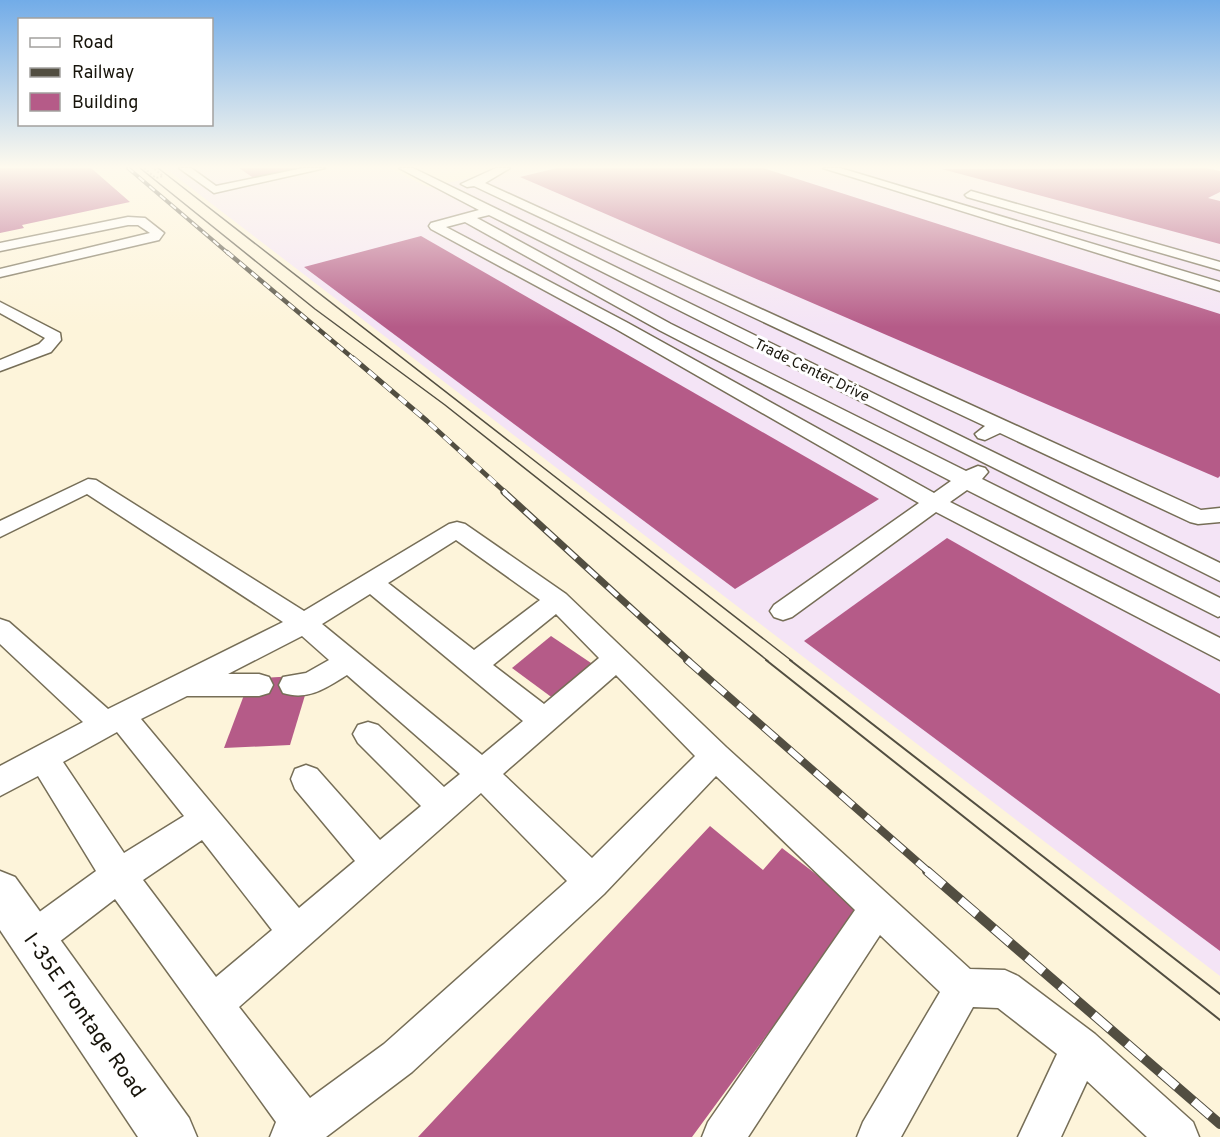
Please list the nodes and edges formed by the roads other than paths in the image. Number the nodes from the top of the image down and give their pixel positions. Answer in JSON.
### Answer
{"nodes":[{"id":1,"x":123,"y":221,"type":"edge"},
{"id":2,"x":141,"y":221,"type":"edge"},
{"id":3,"x":450,"y":221,"type":"edge"},
{"id":4,"x":472,"y":221,"type":"edge"},
{"id":5,"x":516,"y":221,"type":"edge"},
{"id":6,"x":559,"y":221,"type":"edge"},
{"id":7,"x":1003,"y":221,"type":"edge"},
{"id":8,"x":1063,"y":221,"type":"edge"},
{"id":9,"x":512,"y":222,"type":"joint"},
{"id":10,"x":0,"y":247,"type":"edge"},
{"id":11,"x":617,"y":248,"type":"junction"},
{"id":12,"x":585,"y":258,"type":"junction"},
{"id":13,"x":1220,"y":266,"type":"edge"},
{"id":14,"x":555,"y":267,"type":"junction"},
{"id":15,"x":0,"y":273,"type":"edge"},
{"id":16,"x":528,"y":276,"type":"junction"},
{"id":17,"x":1220,"y":287,"type":"edge"},
{"id":18,"x":717,"y":294,"type":"junction"},
{"id":19,"x":684,"y":306,"type":"junction"},
{"id":20,"x":0,"y":307,"type":"edge"},
{"id":21,"x":652,"y":320,"type":"junction"},
{"id":22,"x":627,"y":329,"type":"junction"},
{"id":23,"x":843,"y":353,"type":"junction"},
{"id":24,"x":0,"y":366,"type":"edge"},
{"id":25,"x":811,"y":370,"type":"junction"},
{"id":26,"x":782,"y":387,"type":"junction"},
{"id":27,"x":999,"y":425,"type":"junction"},
{"id":28,"x":965,"y":446,"type":"junction"},
{"id":29,"x":994,"y":460,"type":"junction"},
{"id":30,"x":968,"y":479,"type":"junction"},
{"id":31,"x":935,"y":503,"type":"junction"},
{"id":32,"x":1220,"y":515,"type":"edge"},
{"id":33,"x":0,"y":530,"type":"edge"},
{"id":34,"x":1220,"y":573,"type":"edge"},
{"id":35,"x":371,"y":582,"type":"junction"},
{"id":36,"x":557,"y":600,"type":"junction"},
{"id":37,"x":1219,"y":605,"type":"edge"},
{"id":38,"x":783,"y":611,"type":"dead end"},
{"id":39,"x":304,"y":623,"type":"junction"},
{"id":40,"x":0,"y":629,"type":"edge"},
{"id":41,"x":1220,"y":650,"type":"edge"},
{"id":42,"x":617,"y":658,"type":"junction"},
{"id":43,"x":349,"y":661,"type":"junction"},
{"id":44,"x":474,"y":665,"type":"junction"},
{"id":45,"x":182,"y":685,"type":"junction"},
{"id":46,"x":259,"y":685,"type":"dead end"},
{"id":47,"x":293,"y":685,"type":"dead end"},
{"id":48,"x":543,"y":720,"type":"junction"},
{"id":49,"x":114,"y":721,"type":"junction"},
{"id":50,"x":368,"y":734,"type":"dead end"},
{"id":51,"x":715,"y":756,"type":"junction"},
{"id":52,"x":44,"y":759,"type":"junction"},
{"id":53,"x":481,"y":773,"type":"junction"},
{"id":54,"x":306,"y":779,"type":"dead end"},
{"id":55,"x":0,"y":782,"type":"edge"},
{"id":56,"x":442,"y":806,"type":"junction"},
{"id":57,"x":206,"y":819,"type":"junction"},
{"id":58,"x":378,"y":862,"type":"junction"},
{"id":59,"x":119,"y":876,"type":"junction"},
{"id":60,"x":592,"y":882,"type":"junction"},
{"id":61,"x":0,"y":892,"type":"edge"},
{"id":62,"x":878,"y":907,"type":"junction"},
{"id":63,"x":296,"y":932,"type":"junction"},
{"id":64,"x":33,"y":939,"type":"junction"},
{"id":65,"x":963,"y":988,"type":"junction"},
{"id":66,"x":213,"y":1004,"type":"junction"},
{"id":67,"x":1081,"y":1048,"type":"junction"},
{"id":68,"x":298,"y":1132,"type":"edge"},
{"id":69,"x":170,"y":1137,"type":"edge"},
{"id":70,"x":723,"y":1137,"type":"edge"},
{"id":71,"x":878,"y":1137,"type":"edge"},
{"id":72,"x":1039,"y":1137,"type":"edge"},
{"id":73,"x":1178,"y":1137,"type":"edge"}],
"edges":[{"from":1,"to":10,"type":"street"},
{"from":2,"to":15,"type":"street"},
{"from":3,"to":16,"type":"street"},
{"from":4,"to":14,"type":"street"},
{"from":5,"to":9,"type":"street"},
{"from":6,"to":11,"type":"street"},
{"from":7,"to":17,"type":"street"},
{"from":8,"to":13,"type":"street"},
{"from":9,"to":12,"type":"street","name":"Trade Center Drive"},
{"from":11,"to":12,"type":"street"},
{"from":11,"to":18,"type":"street"},
{"from":12,"to":14,"type":"street"},
{"from":12,"to":19,"type":"street","name":"Trade Center Drive"},
{"from":14,"to":16,"type":"street"},
{"from":14,"to":21,"type":"street"},
{"from":16,"to":22,"type":"street"},
{"from":18,"to":19,"type":"street"},
{"from":18,"to":23,"type":"street"},
{"from":19,"to":21,"type":"street"},
{"from":19,"to":25,"type":"street","name":"Trade Center Drive"},
{"from":20,"to":24,"type":"street"},
{"from":21,"to":22,"type":"street"},
{"from":21,"to":26,"type":"street"},
{"from":22,"to":31,"type":"street"},
{"from":23,"to":25,"type":"street"},
{"from":23,"to":27,"type":"street"},
{"from":25,"to":26,"type":"street"},
{"from":25,"to":28,"type":"street","name":"Trade Center Drive"},
{"from":26,"to":30,"type":"street"},
{"from":27,"to":28,"type":"street"},
{"from":27,"to":32,"type":"street"},
{"from":28,"to":29,"type":"street","name":"Trade Center Drive"},
{"from":29,"to":30,"type":"street"},
{"from":29,"to":34,"type":"street","name":"Trade Center Drive"},
{"from":30,"to":31,"type":"street"},
{"from":30,"to":37,"type":"street"},
{"from":31,"to":38,"type":"street"},
{"from":31,"to":41,"type":"street"},
{"from":33,"to":39,"type":"street"},
{"from":35,"to":36,"type":"street"},
{"from":35,"to":39,"type":"street"},
{"from":35,"to":44,"type":"street"},
{"from":36,"to":42,"type":"street"},
{"from":36,"to":44,"type":"street"},
{"from":39,"to":43,"type":"street"},
{"from":39,"to":45,"type":"street"},
{"from":40,"to":49,"type":"street"},
{"from":42,"to":48,"type":"street"},
{"from":42,"to":51,"type":"street"},
{"from":43,"to":47,"type":"street"},
{"from":43,"to":53,"type":"street"},
{"from":44,"to":48,"type":"street"},
{"from":45,"to":46,"type":"street"},
{"from":45,"to":49,"type":"street"},
{"from":48,"to":53,"type":"street"},
{"from":49,"to":52,"type":"street"},
{"from":49,"to":57,"type":"street"},
{"from":50,"to":56,"type":"street"},
{"from":51,"to":60,"type":"street"},
{"from":51,"to":62,"type":"street"},
{"from":52,"to":55,"type":"street"},
{"from":52,"to":59,"type":"street"},
{"from":53,"to":56,"type":"street"},
{"from":53,"to":60,"type":"street"},
{"from":54,"to":58,"type":"street"},
{"from":56,"to":58,"type":"street"},
{"from":57,"to":59,"type":"street"},
{"from":57,"to":63,"type":"street"},
{"from":58,"to":63,"type":"street"},
{"from":59,"to":64,"type":"street"},
{"from":59,"to":66,"type":"street"},
{"from":60,"to":68,"type":"street"},
{"from":61,"to":64,"type":"main road","name":"I-35E Frontage Road"},
{"from":62,"to":65,"type":"street"},
{"from":62,"to":70,"type":"street"},
{"from":63,"to":66,"type":"street"},
{"from":64,"to":69,"type":"main road","name":"I-35E Frontage Road"},
{"from":65,"to":67,"type":"street"},
{"from":65,"to":71,"type":"street"},
{"from":66,"to":68,"type":"street"},
{"from":67,"to":72,"type":"street"},
{"from":67,"to":73,"type":"street"}]}
